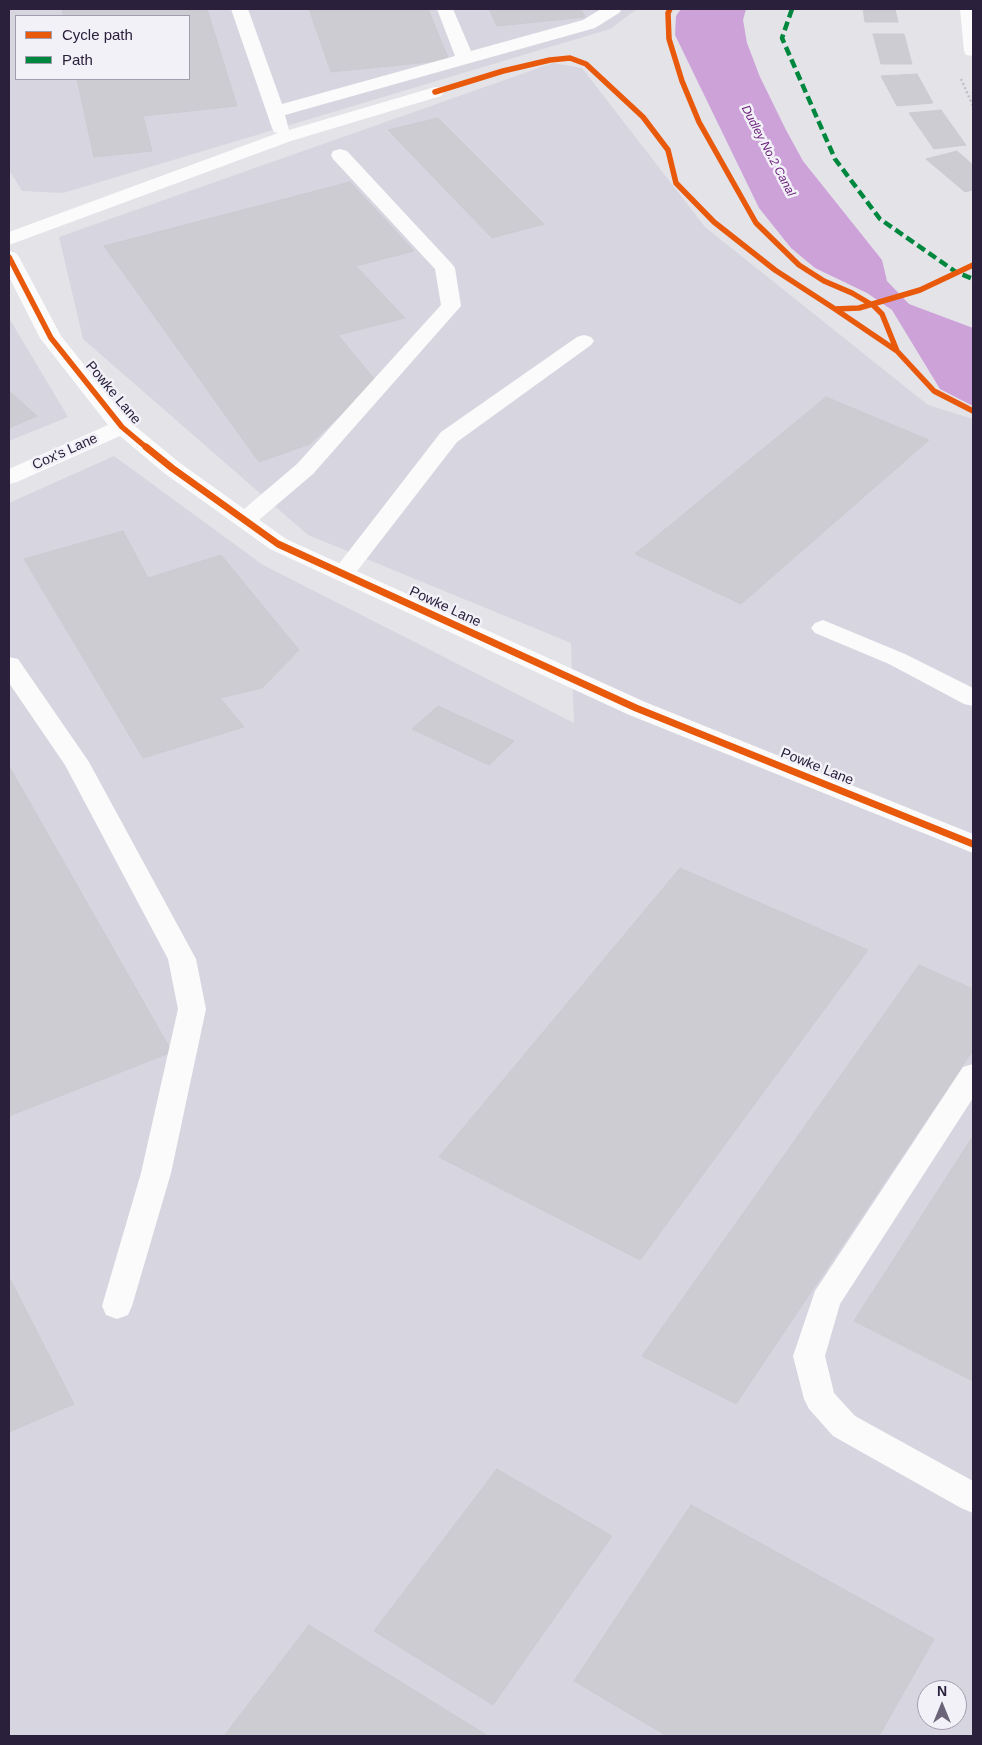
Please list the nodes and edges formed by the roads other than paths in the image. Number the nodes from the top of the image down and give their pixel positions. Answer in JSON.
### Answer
{"nodes":[{"id":1,"x":239,"y":9,"type":"edge"},
{"id":2,"x":444,"y":9,"type":"edge"},
{"id":3,"x":613,"y":9,"type":"edge"},
{"id":4,"x":970,"y":11,"type":"edge"},
{"id":5,"x":973,"y":51,"type":"edge"},
{"id":6,"x":466,"y":60,"type":"junction"},
{"id":7,"x":435,"y":92,"type":"dead end"},
{"id":8,"x":275,"y":112,"type":"junction"},
{"id":9,"x":284,"y":137,"type":"junction"},
{"id":10,"x":340,"y":154,"type":"dead end"},
{"id":11,"x":9,"y":239,"type":"edge"},
{"id":12,"x":9,"y":257,"type":"edge"},
{"id":13,"x":584,"y":341,"type":"dead end"},
{"id":14,"x":122,"y":427,"type":"junction"},
{"id":15,"x":9,"y":476,"type":"edge"},
{"id":16,"x":245,"y":520,"type":"junction"},
{"id":17,"x":342,"y":574,"type":"junction"},
{"id":18,"x":823,"y":628,"type":"dead end"},
{"id":19,"x":9,"y":665,"type":"edge"},
{"id":20,"x":973,"y":698,"type":"edge"},
{"id":21,"x":973,"y":844,"type":"edge"},
{"id":22,"x":973,"y":1075,"type":"edge"},
{"id":23,"x":117,"y":1306,"type":"dead end"},
{"id":24,"x":973,"y":1498,"type":"edge"}],
"edges":[{"from":1,"to":8,"type":"lane"},
{"from":2,"to":6,"type":"lane"},
{"from":3,"to":6,"type":"lane"},
{"from":4,"to":5,"type":"street"},
{"from":6,"to":8,"type":"lane"},
{"from":7,"to":9,"type":"lane"},
{"from":8,"to":9,"type":"lane"},
{"from":9,"to":11,"type":"lane"},
{"from":10,"to":16,"type":"lane"},
{"from":12,"to":14,"type":"street","name":"Powke Lane"},
{"from":13,"to":17,"type":"lane"},
{"from":14,"to":15,"type":"street","name":"Cox's Lane"},
{"from":14,"to":16,"type":"street","name":"Powke Lane"},
{"from":16,"to":17,"type":"street","name":"Powke Lane"},
{"from":17,"to":21,"type":"street","name":"Powke Lane"},
{"from":18,"to":20,"type":"lane"},
{"from":19,"to":23,"type":"lane"},
{"from":22,"to":24,"type":"lane"}]}
